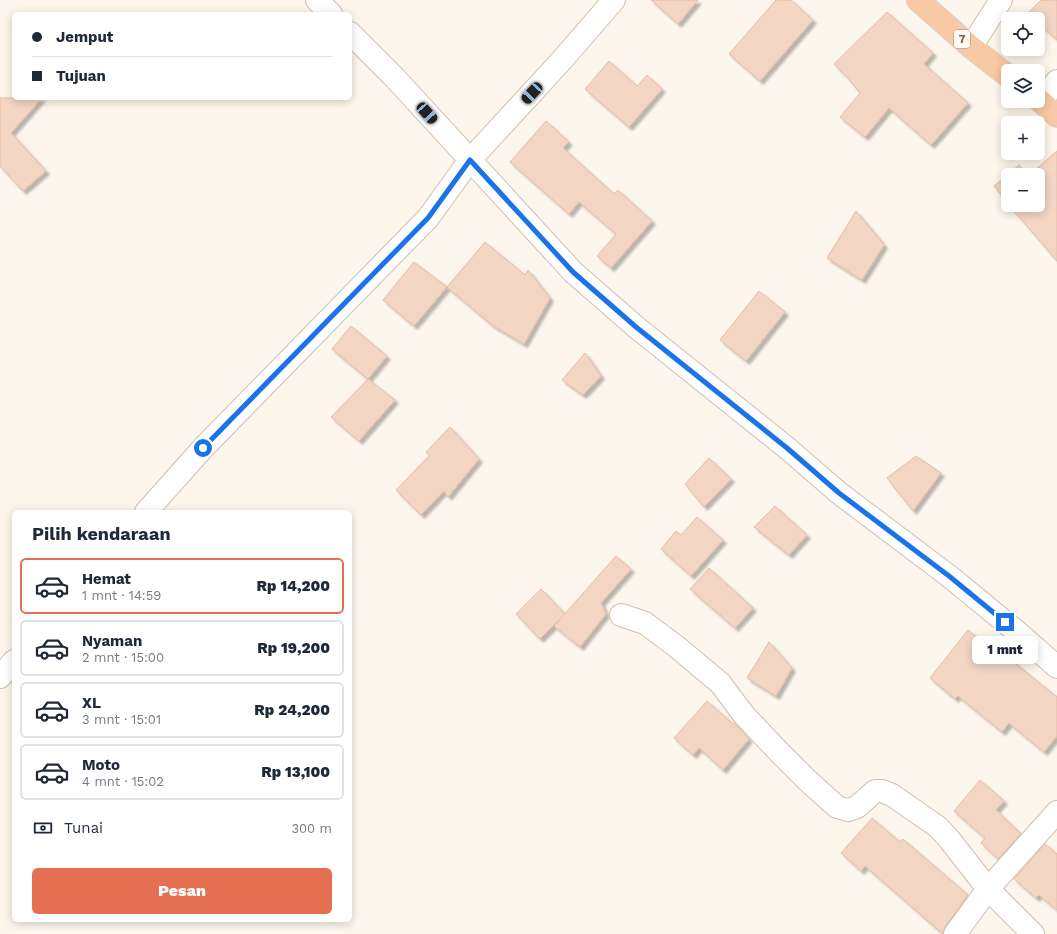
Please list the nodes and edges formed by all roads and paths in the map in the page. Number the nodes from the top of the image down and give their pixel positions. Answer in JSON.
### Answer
{"nodes":[{"id":1,"x":317,"y":0,"type":"edge"},
{"id":2,"x":614,"y":0,"type":"edge"},
{"id":3,"x":918,"y":0,"type":"edge"},
{"id":4,"x":1001,"y":0,"type":"edge"},
{"id":5,"x":329,"y":12,"type":"edge"},
{"id":6,"x":352,"y":35,"type":"edge"},
{"id":7,"x":971,"y":47,"type":"junction"},
{"id":8,"x":1001,"y":71,"type":"edge"},
{"id":9,"x":1057,"y":81,"type":"edge"},
{"id":10,"x":1045,"y":94,"type":"edge"},
{"id":11,"x":1045,"y":105,"type":"edge"},
{"id":12,"x":1057,"y":116,"type":"edge"},
{"id":13,"x":470,"y":160,"type":"junction"},
{"id":14,"x":148,"y":510,"type":"edge"},
{"id":15,"x":620,"y":615,"type":"dead end"},
{"id":16,"x":12,"y":663,"type":"edge"},
{"id":17,"x":1057,"y":667,"type":"edge"},
{"id":18,"x":0,"y":677,"type":"edge"},
{"id":19,"x":1057,"y":812,"type":"edge"},
{"id":20,"x":988,"y":889,"type":"junction"},
{"id":21,"x":955,"y":934,"type":"edge"},
{"id":22,"x":1033,"y":934,"type":"edge"}],
"edges":[{"from":1,"to":5,"type":"street"},
{"from":2,"to":13,"type":"street"},
{"from":3,"to":7,"type":"highway","number":"7"},
{"from":4,"to":7,"type":"street"},
{"from":6,"to":13,"type":"street"},
{"from":7,"to":8,"type":"highway","number":"7"},
{"from":9,"to":10,"type":"street"},
{"from":11,"to":12,"type":"highway"},
{"from":13,"to":14,"type":"street"},
{"from":13,"to":17,"type":"street"},
{"from":15,"to":20,"type":"street"},
{"from":16,"to":18,"type":"street"},
{"from":19,"to":20,"type":"street"},
{"from":20,"to":21,"type":"street"},
{"from":20,"to":22,"type":"street"}]}
